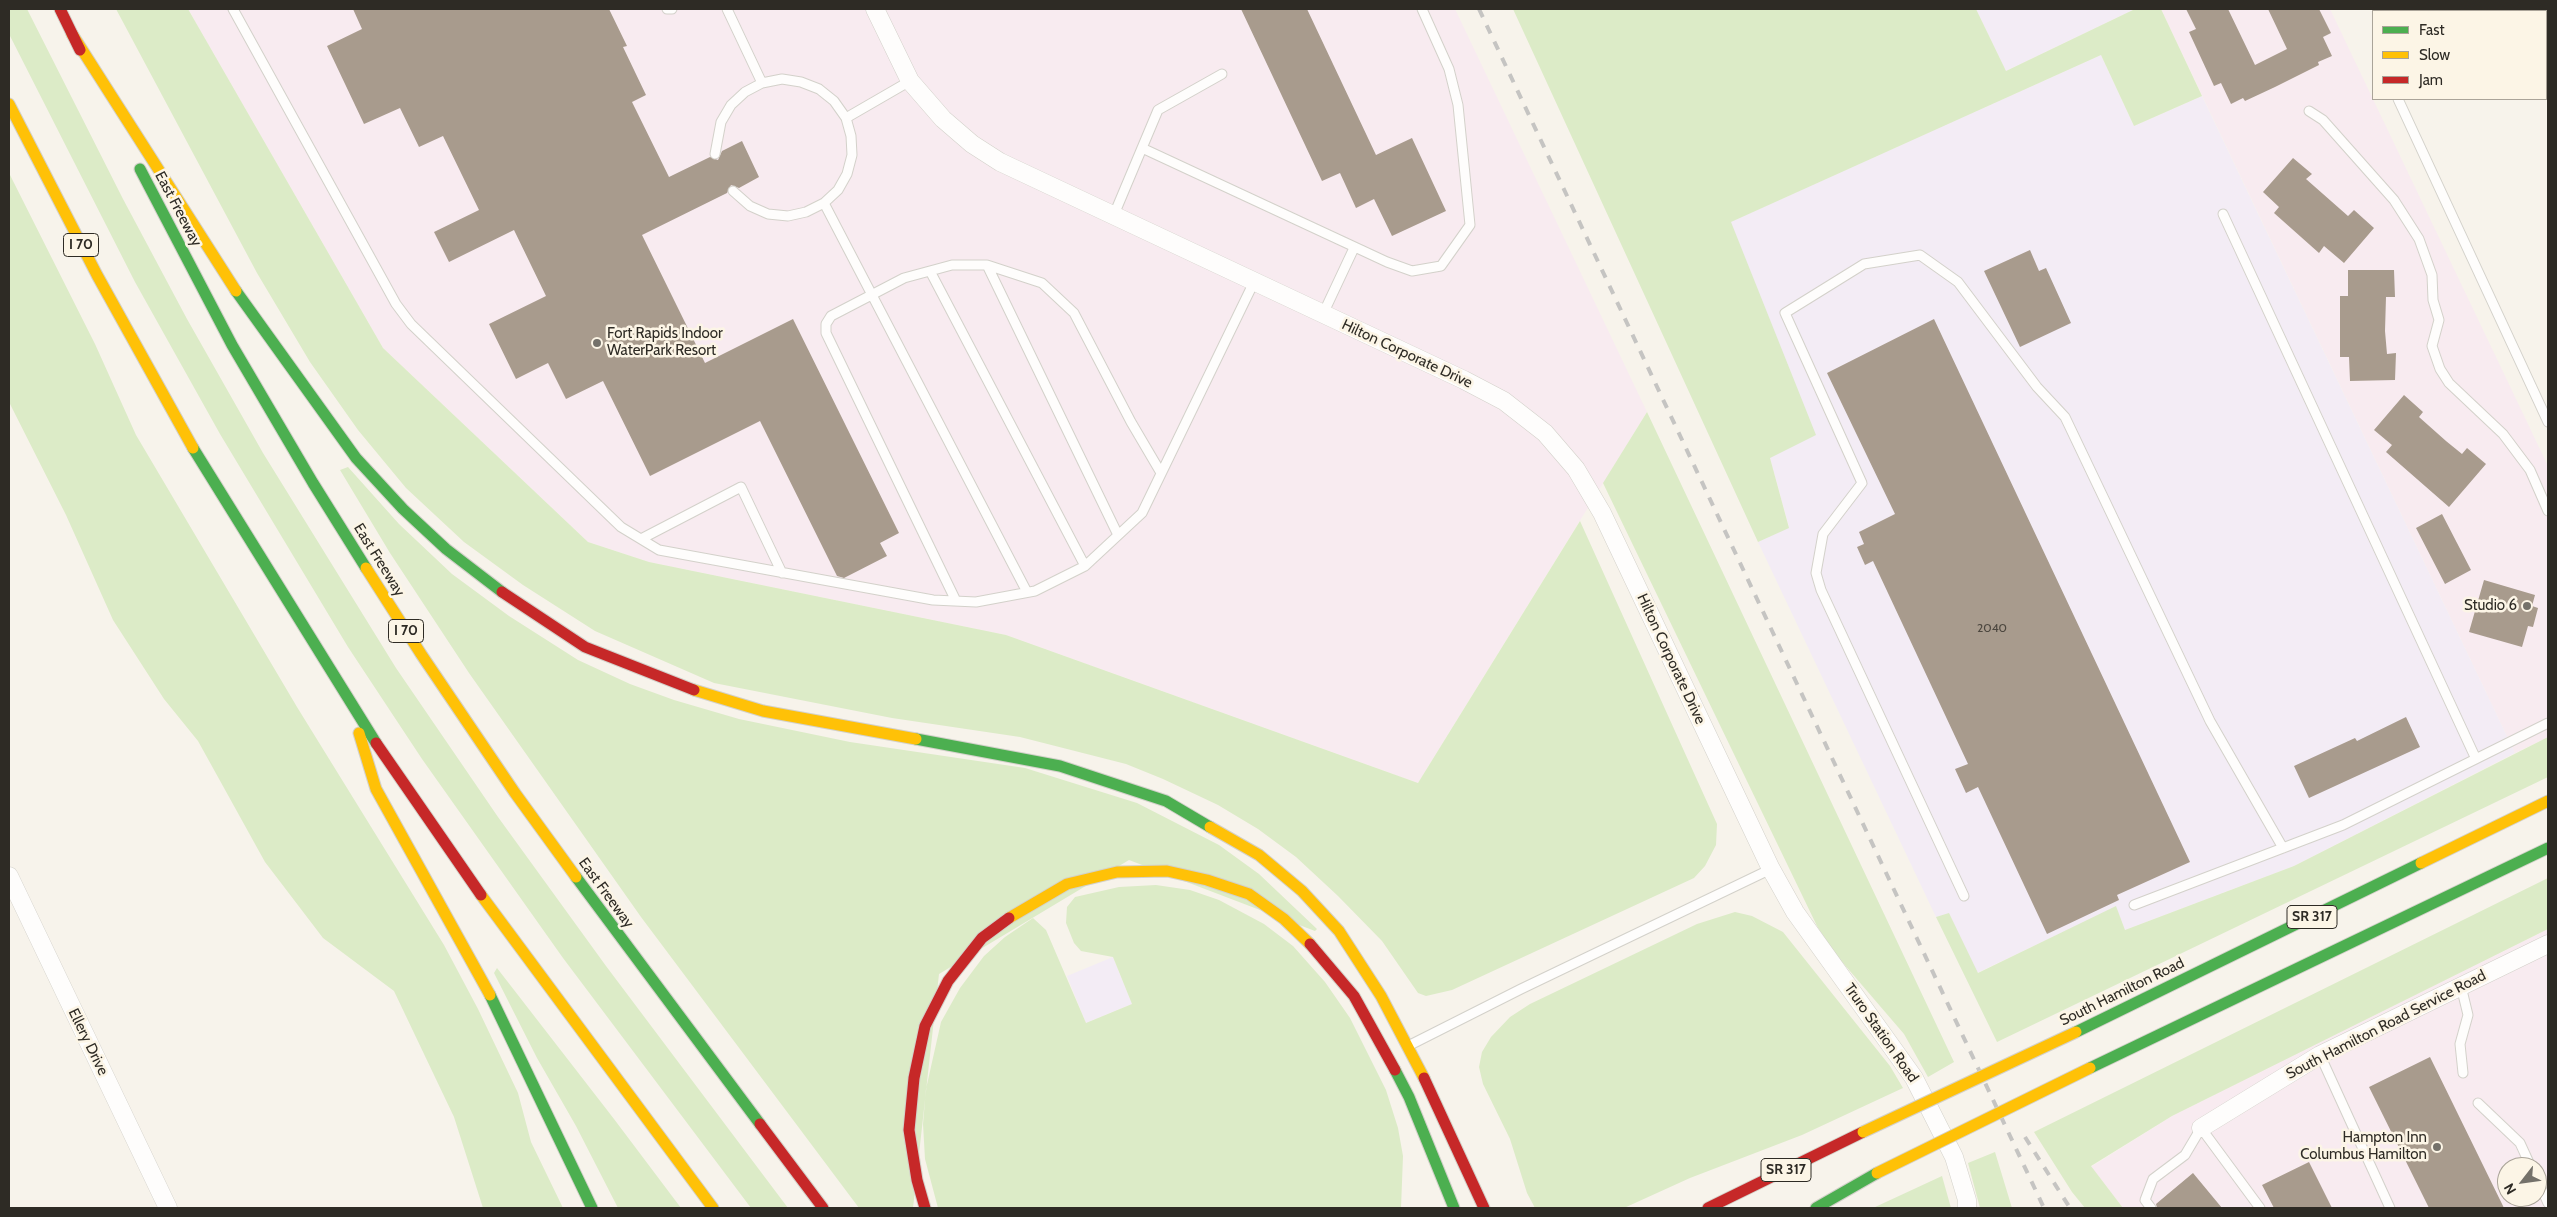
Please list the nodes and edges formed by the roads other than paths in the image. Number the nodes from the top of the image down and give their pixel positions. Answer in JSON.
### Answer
{"nodes":[{"id":1,"x":60,"y":9,"type":"edge"},
{"id":2,"x":233,"y":9,"type":"edge"},
{"id":3,"x":668,"y":9,"type":"edge"},
{"id":4,"x":672,"y":9,"type":"edge"},
{"id":5,"x":727,"y":9,"type":"edge"},
{"id":6,"x":875,"y":9,"type":"edge"},
{"id":7,"x":1422,"y":9,"type":"edge"},
{"id":8,"x":72,"y":34,"type":"junction"},
{"id":9,"x":1222,"y":74,"type":"dead end"},
{"id":10,"x":910,"y":81,"type":"junction"},
{"id":11,"x":762,"y":83,"type":"junction"},
{"id":12,"x":2398,"y":100,"type":"edge"},
{"id":13,"x":9,"y":104,"type":"edge"},
{"id":14,"x":2309,"y":111,"type":"dead end"},
{"id":15,"x":846,"y":118,"type":"junction"},
{"id":16,"x":124,"y":138,"type":"dead end"},
{"id":17,"x":1142,"y":148,"type":"junction"},
{"id":18,"x":715,"y":154,"type":"dead end"},
{"id":19,"x":133,"y":156,"type":"dead end"},
{"id":20,"x":732,"y":191,"type":"dead end"},
{"id":21,"x":824,"y":203,"type":"junction"},
{"id":22,"x":2223,"y":214,"type":"dead end"},
{"id":23,"x":1113,"y":217,"type":"junction"},
{"id":24,"x":1354,"y":248,"type":"junction"},
{"id":25,"x":986,"y":265,"type":"junction"},
{"id":26,"x":930,"y":271,"type":"junction"},
{"id":27,"x":1254,"y":282,"type":"junction"},
{"id":28,"x":872,"y":295,"type":"junction"},
{"id":29,"x":1323,"y":314,"type":"junction"},
{"id":30,"x":2548,"y":422,"type":"edge"},
{"id":31,"x":1161,"y":473,"type":"junction"},
{"id":32,"x":2548,"y":511,"type":"edge"},
{"id":33,"x":1118,"y":535,"type":"junction"},
{"id":34,"x":641,"y":539,"type":"junction"},
{"id":35,"x":1085,"y":566,"type":"junction"},
{"id":36,"x":782,"y":573,"type":"junction"},
{"id":37,"x":1026,"y":592,"type":"junction"},
{"id":38,"x":956,"y":601,"type":"junction"},
{"id":39,"x":352,"y":707,"type":"junction"},
{"id":40,"x":2548,"y":723,"type":"edge"},
{"id":41,"x":2476,"y":759,"type":"junction"},
{"id":42,"x":2548,"y":801,"type":"edge"},
{"id":43,"x":2283,"y":848,"type":"junction"},
{"id":44,"x":2548,"y":848,"type":"edge"},
{"id":45,"x":1771,"y":869,"type":"junction"},
{"id":46,"x":10,"y":881,"type":"edge"},
{"id":47,"x":1964,"y":896,"type":"dead end"},
{"id":48,"x":2134,"y":905,"type":"dead end"},
{"id":49,"x":2548,"y":944,"type":"edge"},
{"id":50,"x":2462,"y":986,"type":"junction"},
{"id":51,"x":1409,"y":1046,"type":"junction"},
{"id":52,"x":2320,"y":1055,"type":"junction"},
{"id":53,"x":2462,"y":1073,"type":"dead end"},
{"id":54,"x":2478,"y":1103,"type":"dead end"},
{"id":55,"x":2202,"y":1128,"type":"junction"},
{"id":56,"x":2527,"y":1157,"type":"edge"},
{"id":57,"x":1877,"y":1173,"type":"junction"},
{"id":58,"x":168,"y":1208,"type":"edge"},
{"id":59,"x":592,"y":1208,"type":"edge"},
{"id":60,"x":713,"y":1208,"type":"edge"},
{"id":61,"x":823,"y":1208,"type":"edge"},
{"id":62,"x":925,"y":1208,"type":"edge"},
{"id":63,"x":1454,"y":1208,"type":"edge"},
{"id":64,"x":1484,"y":1208,"type":"edge"},
{"id":65,"x":1708,"y":1208,"type":"edge"},
{"id":66,"x":1802,"y":1208,"type":"edge"},
{"id":67,"x":1816,"y":1208,"type":"edge"},
{"id":68,"x":1967,"y":1208,"type":"edge"},
{"id":69,"x":2151,"y":1208,"type":"edge"},
{"id":70,"x":2260,"y":1208,"type":"edge"},
{"id":71,"x":2390,"y":1208,"type":"edge"}],
"edges":[{"from":1,"to":8,"type":"main road"},
{"from":2,"to":34,"type":"lane"},
{"from":3,"to":4,"type":"lane"},
{"from":5,"to":11,"type":"lane"},
{"from":6,"to":10,"type":"street","name":"Hilton Corporate Drive"},
{"from":7,"to":24,"type":"lane"},
{"from":8,"to":16,"type":"main road"},
{"from":8,"to":51,"type":"main road"},
{"from":9,"to":17,"type":"lane"},
{"from":10,"to":15,"type":"lane"},
{"from":10,"to":23,"type":"street","name":"Hilton Corporate Drive"},
{"from":11,"to":15,"type":"lane"},
{"from":11,"to":18,"type":"lane"},
{"from":12,"to":30,"type":"lane"},
{"from":13,"to":39,"type":"main road","number":"I 70"},
{"from":14,"to":32,"type":"lane"},
{"from":15,"to":21,"type":"lane"},
{"from":17,"to":23,"type":"lane"},
{"from":17,"to":24,"type":"lane"},
{"from":19,"to":61,"type":"main road","name":"East Freeway","number":"I 70"},
{"from":20,"to":21,"type":"lane"},
{"from":21,"to":28,"type":"lane"},
{"from":22,"to":41,"type":"lane"},
{"from":23,"to":27,"type":"street","name":"Hilton Corporate Drive"},
{"from":24,"to":29,"type":"lane"},
{"from":25,"to":26,"type":"lane"},
{"from":25,"to":31,"type":"lane"},
{"from":25,"to":33,"type":"lane"},
{"from":26,"to":28,"type":"lane"},
{"from":26,"to":35,"type":"lane"},
{"from":27,"to":29,"type":"street","name":"Hilton Corporate Drive"},
{"from":27,"to":31,"type":"lane"},
{"from":28,"to":37,"type":"lane"},
{"from":28,"to":38,"type":"lane"},
{"from":29,"to":45,"type":"street","name":"Hilton Corporate Drive"},
{"from":31,"to":33,"type":"lane"},
{"from":33,"to":35,"type":"lane"},
{"from":34,"to":36,"type":"lane"},
{"from":34,"to":36,"type":"lane"},
{"from":35,"to":37,"type":"lane"},
{"from":36,"to":38,"type":"lane"},
{"from":37,"to":38,"type":"lane"},
{"from":39,"to":59,"type":"main road"},
{"from":39,"to":60,"type":"main road","number":"I 70"},
{"from":40,"to":41,"type":"lane"},
{"from":41,"to":43,"type":"lane"},
{"from":42,"to":65,"type":"main road","name":"South Hamilton Road","number":"SR 317","bridge":true},
{"from":43,"to":47,"type":"lane"},
{"from":43,"to":48,"type":"lane"},
{"from":44,"to":57,"type":"main road","number":"SR 317","bridge":true},
{"from":45,"to":51,"type":"lane"},
{"from":45,"to":68,"type":"street","name":"Truro Station Road"},
{"from":46,"to":58,"type":"street","name":"Ellery Drive"},
{"from":49,"to":50,"type":"street","name":"South Hamilton Road Service Road"},
{"from":50,"to":52,"type":"street","name":"South Hamilton Road Service Road"},
{"from":50,"to":53,"type":"lane"},
{"from":51,"to":64,"type":"main road"},
{"from":52,"to":55,"type":"street","name":"South Hamilton Road Service Road"},
{"from":52,"to":71,"type":"lane"},
{"from":54,"to":56,"type":"lane"},
{"from":55,"to":69,"type":"lane"},
{"from":55,"to":70,"type":"lane"},
{"from":57,"to":66,"type":"main road","number":"SR 317"},
{"from":57,"to":67,"type":"main road"},
{"from":62,"to":63,"type":"main road"}]}
